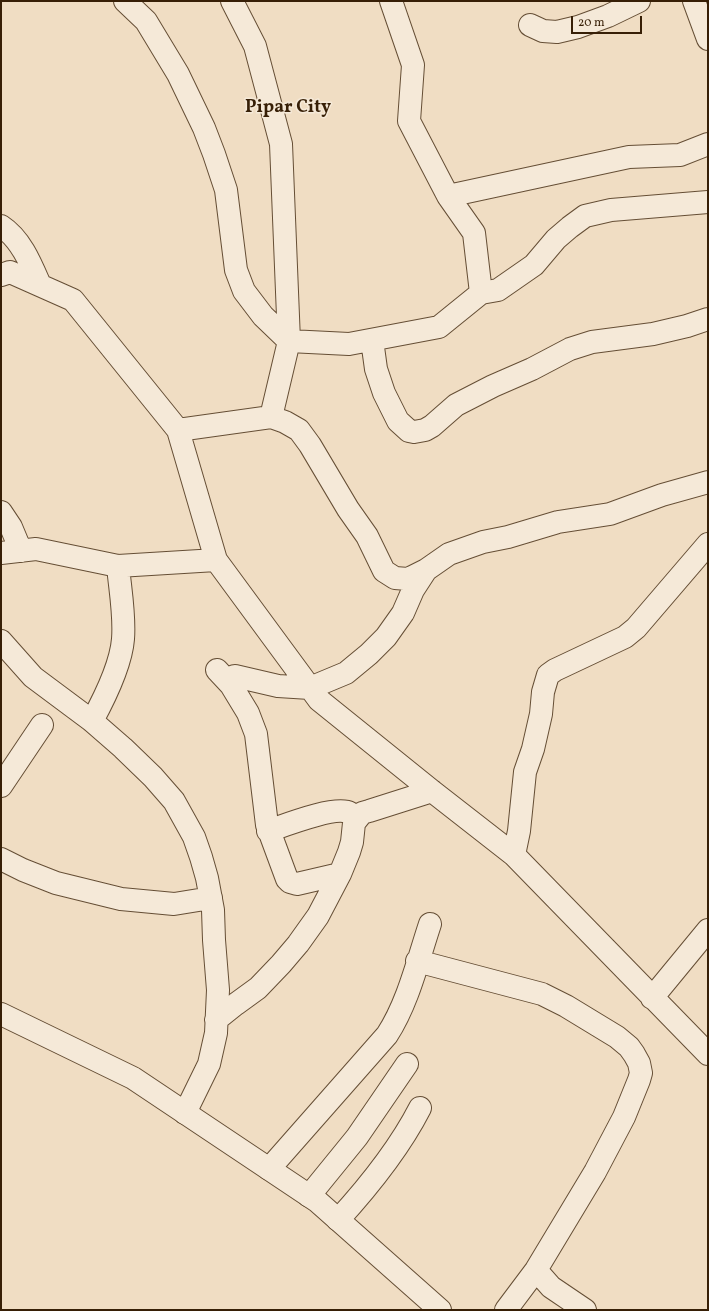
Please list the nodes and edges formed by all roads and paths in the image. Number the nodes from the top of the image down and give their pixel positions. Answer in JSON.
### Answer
{"nodes":[{"id":1,"x":125,"y":1,"type":"edge"},
{"id":2,"x":232,"y":1,"type":"edge"},
{"id":3,"x":391,"y":1,"type":"edge"},
{"id":4,"x":639,"y":1,"type":"edge"},
{"id":5,"x":694,"y":1,"type":"edge"},
{"id":6,"x":530,"y":26,"type":"dead end"},
{"id":7,"x":708,"y":39,"type":"edge"},
{"id":8,"x":708,"y":144,"type":"edge"},
{"id":9,"x":448,"y":196,"type":"junction"},
{"id":10,"x":708,"y":202,"type":"edge"},
{"id":11,"x":1,"y":226,"type":"edge"},
{"id":12,"x":1,"y":275,"type":"edge"},
{"id":13,"x":40,"y":285,"type":"junction"},
{"id":14,"x":481,"y":294,"type":"junction"},
{"id":15,"x":708,"y":319,"type":"edge"},
{"id":16,"x":372,"y":340,"type":"junction"},
{"id":17,"x":289,"y":341,"type":"junction"},
{"id":18,"x":270,"y":417,"type":"junction"},
{"id":19,"x":178,"y":430,"type":"junction"},
{"id":20,"x":708,"y":482,"type":"edge"},
{"id":21,"x":1,"y":512,"type":"edge"},
{"id":22,"x":708,"y":544,"type":"edge"},
{"id":23,"x":11,"y":552,"type":"edge"},
{"id":24,"x":216,"y":560,"type":"junction"},
{"id":25,"x":118,"y":566,"type":"junction"},
{"id":26,"x":426,"y":570,"type":"junction"},
{"id":27,"x":1,"y":641,"type":"edge"},
{"id":28,"x":310,"y":688,"type":"junction"},
{"id":29,"x":92,"y":722,"type":"junction"},
{"id":30,"x":42,"y":725,"type":"dead end"},
{"id":31,"x":1,"y":786,"type":"edge"},
{"id":32,"x":432,"y":791,"type":"junction"},
{"id":33,"x":357,"y":818,"type":"junction"},
{"id":34,"x":268,"y":831,"type":"junction"},
{"id":35,"x":514,"y":855,"type":"junction"},
{"id":36,"x":1,"y":859,"type":"edge"},
{"id":37,"x":340,"y":874,"type":"junction"},
{"id":38,"x":210,"y":898,"type":"junction"},
{"id":39,"x":430,"y":924,"type":"dead end"},
{"id":40,"x":708,"y":930,"type":"edge"},
{"id":41,"x":418,"y":961,"type":"junction"},
{"id":42,"x":652,"y":998,"type":"junction"},
{"id":43,"x":1,"y":1014,"type":"edge"},
{"id":44,"x":216,"y":1020,"type":"junction"},
{"id":45,"x":708,"y":1054,"type":"edge"},
{"id":46,"x":407,"y":1064,"type":"dead end"},
{"id":47,"x":420,"y":1108,"type":"dead end"},
{"id":48,"x":185,"y":1113,"type":"junction"},
{"id":49,"x":269,"y":1169,"type":"junction"},
{"id":50,"x":309,"y":1196,"type":"junction"},
{"id":51,"x":338,"y":1220,"type":"junction"},
{"id":52,"x":536,"y":1270,"type":"junction"},
{"id":53,"x":440,"y":1310,"type":"edge"},
{"id":54,"x":506,"y":1310,"type":"edge"},
{"id":55,"x":585,"y":1310,"type":"edge"}],
"edges":[{"from":1,"to":17,"type":"street"},
{"from":2,"to":17,"type":"street"},
{"from":3,"to":9,"type":"street"},
{"from":4,"to":6,"type":"street"},
{"from":5,"to":7,"type":"street"},
{"from":8,"to":9,"type":"street"},
{"from":9,"to":14,"type":"street"},
{"from":10,"to":14,"type":"street"},
{"from":11,"to":13,"type":"street"},
{"from":12,"to":13,"type":"street"},
{"from":13,"to":19,"type":"street"},
{"from":14,"to":16,"type":"street"},
{"from":15,"to":16,"type":"street"},
{"from":16,"to":17,"type":"street"},
{"from":17,"to":18,"type":"street"},
{"from":18,"to":19,"type":"street"},
{"from":18,"to":26,"type":"street"},
{"from":19,"to":24,"type":"street"},
{"from":20,"to":26,"type":"street"},
{"from":21,"to":23,"type":"street"},
{"from":22,"to":35,"type":"street"},
{"from":23,"to":25,"type":"street"},
{"from":24,"to":25,"type":"street"},
{"from":24,"to":28,"type":"street"},
{"from":25,"to":29,"type":"street"},
{"from":26,"to":28,"type":"street"},
{"from":27,"to":29,"type":"street"},
{"from":28,"to":32,"type":"street"},
{"from":28,"to":34,"type":"street"},
{"from":29,"to":38,"type":"street"},
{"from":30,"to":31,"type":"street"},
{"from":32,"to":33,"type":"street"},
{"from":32,"to":35,"type":"street"},
{"from":33,"to":34,"type":"street"},
{"from":33,"to":37,"type":"street"},
{"from":34,"to":37,"type":"street"},
{"from":35,"to":42,"type":"street"},
{"from":36,"to":38,"type":"street"},
{"from":37,"to":44,"type":"street"},
{"from":38,"to":44,"type":"street"},
{"from":39,"to":41,"type":"street"},
{"from":40,"to":42,"type":"street"},
{"from":41,"to":49,"type":"street"},
{"from":41,"to":52,"type":"street"},
{"from":42,"to":45,"type":"street"},
{"from":43,"to":48,"type":"street"},
{"from":44,"to":48,"type":"street"},
{"from":46,"to":50,"type":"street"},
{"from":47,"to":51,"type":"street"},
{"from":48,"to":49,"type":"street"},
{"from":49,"to":50,"type":"street"},
{"from":50,"to":51,"type":"street"},
{"from":51,"to":53,"type":"street"},
{"from":52,"to":54,"type":"street"},
{"from":52,"to":55,"type":"street"}]}
